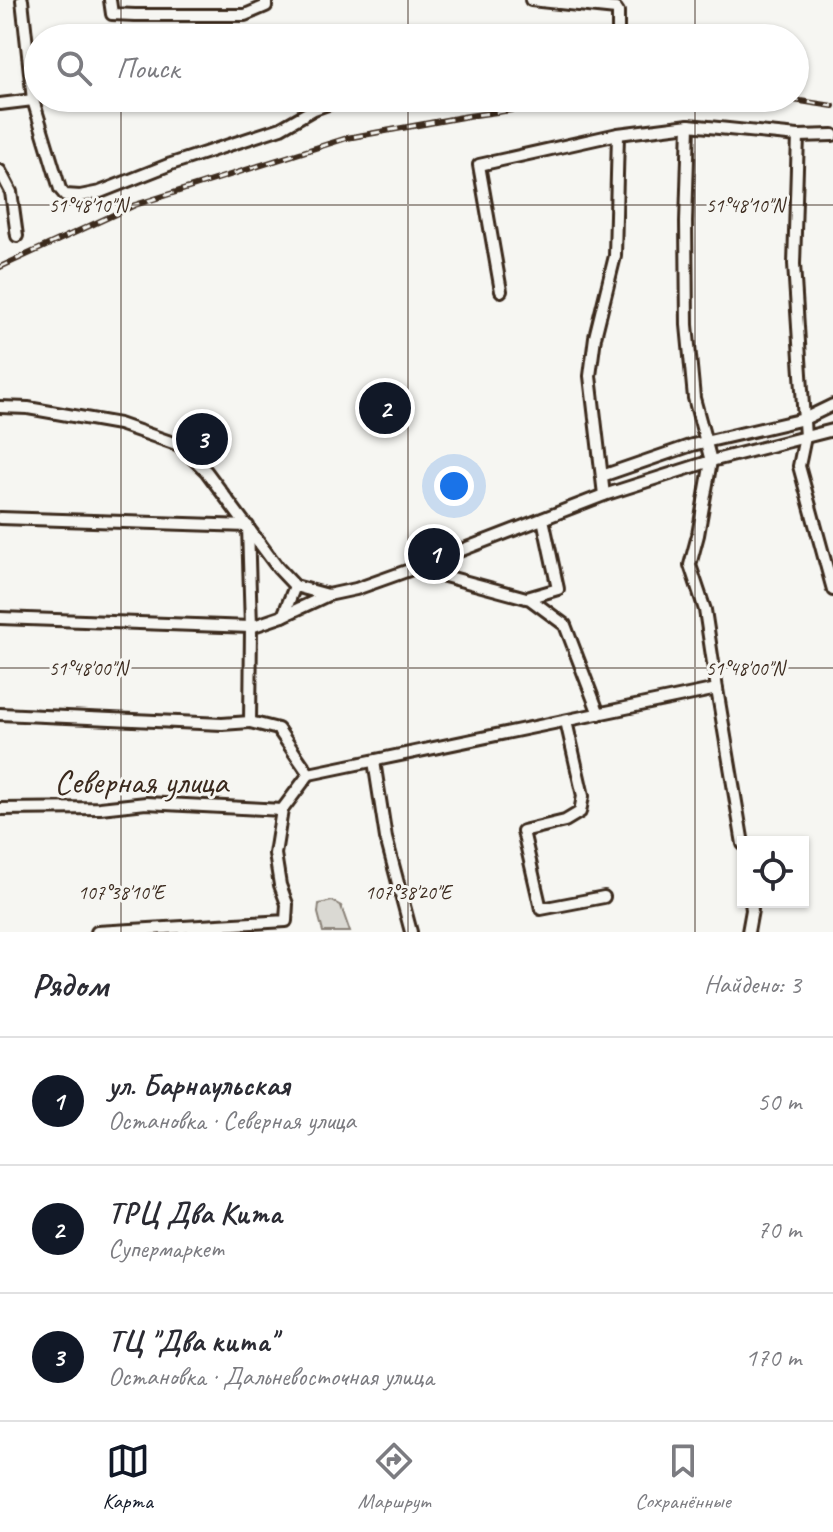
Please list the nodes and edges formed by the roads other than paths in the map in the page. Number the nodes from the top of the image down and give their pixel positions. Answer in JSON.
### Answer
{"nodes":[{"id":1,"x":22,"y":0,"type":"edge"},
{"id":2,"x":110,"y":0,"type":"edge"},
{"id":3,"x":266,"y":0,"type":"edge"},
{"id":4,"x":531,"y":0,"type":"edge"},
{"id":5,"x":25,"y":24,"type":"edge"},
{"id":6,"x":618,"y":24,"type":"edge"},
{"id":7,"x":24,"y":101,"type":"edge"},
{"id":8,"x":0,"y":104,"type":"edge"},
{"id":9,"x":37,"y":112,"type":"edge"},
{"id":10,"x":309,"y":112,"type":"edge"},
{"id":11,"x":689,"y":125,"type":"junction"},
{"id":12,"x":618,"y":134,"type":"junction"},
{"id":13,"x":833,"y":135,"type":"edge"},
{"id":14,"x":798,"y":136,"type":"junction"},
{"id":15,"x":0,"y":171,"type":"edge"},
{"id":16,"x":17,"y":236,"type":"dead end"},
{"id":17,"x":501,"y":291,"type":"dead end"},
{"id":18,"x":833,"y":405,"type":"edge"},
{"id":19,"x":0,"y":407,"type":"edge"},
{"id":20,"x":804,"y":419,"type":"junction"},
{"id":21,"x":833,"y":430,"type":"edge"},
{"id":22,"x":805,"y":437,"type":"junction"},
{"id":23,"x":706,"y":443,"type":"junction"},
{"id":24,"x":711,"y":461,"type":"junction"},
{"id":25,"x":602,"y":476,"type":"junction"},
{"id":26,"x":604,"y":495,"type":"junction"},
{"id":27,"x":0,"y":518,"type":"edge"},
{"id":28,"x":543,"y":519,"type":"junction"},
{"id":29,"x":248,"y":526,"type":"junction"},
{"id":30,"x":415,"y":568,"type":"junction"},
{"id":31,"x":295,"y":586,"type":"junction"},
{"id":32,"x":833,"y":587,"type":"edge"},
{"id":33,"x":328,"y":595,"type":"junction"},
{"id":34,"x":527,"y":598,"type":"junction"},
{"id":35,"x":283,"y":616,"type":"junction"},
{"id":36,"x":0,"y":618,"type":"edge"},
{"id":37,"x":251,"y":627,"type":"junction"},
{"id":38,"x":717,"y":689,"type":"junction"},
{"id":39,"x":0,"y":714,"type":"edge"},
{"id":40,"x":599,"y":714,"type":"junction"},
{"id":41,"x":566,"y":721,"type":"junction"},
{"id":42,"x":250,"y":722,"type":"junction"},
{"id":43,"x":374,"y":761,"type":"junction"},
{"id":44,"x":309,"y":774,"type":"junction"},
{"id":45,"x":0,"y":809,"type":"edge"},
{"id":46,"x":282,"y":810,"type":"junction"},
{"id":47,"x":742,"y":836,"type":"edge"},
{"id":48,"x":604,"y":897,"type":"dead end"},
{"id":49,"x":752,"y":908,"type":"edge"},
{"id":50,"x":97,"y":932,"type":"edge"},
{"id":51,"x":411,"y":932,"type":"edge"},
{"id":52,"x":748,"y":932,"type":"edge"}],
"edges":[{"from":1,"to":5,"type":"street"},
{"from":2,"to":3,"type":"street"},
{"from":4,"to":6,"type":"street"},
{"from":7,"to":8,"type":"street"},
{"from":9,"to":10,"type":"street"},
{"from":11,"to":12,"type":"street"},
{"from":11,"to":14,"type":"street"},
{"from":11,"to":23,"type":"street"},
{"from":12,"to":17,"type":"street"},
{"from":12,"to":25,"type":"street"},
{"from":13,"to":14,"type":"street"},
{"from":14,"to":20,"type":"street"},
{"from":15,"to":16,"type":"street"},
{"from":18,"to":20,"type":"street"},
{"from":19,"to":29,"type":"street"},
{"from":20,"to":22,"type":"street"},
{"from":20,"to":23,"type":"street"},
{"from":21,"to":22,"type":"street"},
{"from":22,"to":24,"type":"street"},
{"from":22,"to":32,"type":"street"},
{"from":23,"to":24,"type":"street"},
{"from":23,"to":25,"type":"street"},
{"from":24,"to":26,"type":"street"},
{"from":24,"to":38,"type":"street"},
{"from":25,"to":26,"type":"street"},
{"from":26,"to":28,"type":"street"},
{"from":27,"to":29,"type":"street"},
{"from":28,"to":30,"type":"street"},
{"from":28,"to":34,"type":"street"},
{"from":29,"to":31,"type":"street"},
{"from":29,"to":37,"type":"street"},
{"from":30,"to":33,"type":"street"},
{"from":30,"to":34,"type":"street"},
{"from":31,"to":33,"type":"street"},
{"from":31,"to":35,"type":"street"},
{"from":33,"to":35,"type":"street"},
{"from":34,"to":40,"type":"street"},
{"from":35,"to":37,"type":"street"},
{"from":36,"to":37,"type":"street"},
{"from":37,"to":42,"type":"street"},
{"from":38,"to":40,"type":"street"},
{"from":38,"to":47,"type":"street"},
{"from":39,"to":42,"type":"street"},
{"from":40,"to":41,"type":"street"},
{"from":41,"to":43,"type":"street"},
{"from":41,"to":48,"type":"street"},
{"from":42,"to":44,"type":"street"},
{"from":43,"to":44,"type":"street"},
{"from":43,"to":51,"type":"street"},
{"from":44,"to":46,"type":"street"},
{"from":45,"to":46,"type":"street","name":"Северная улица"},
{"from":46,"to":50,"type":"street"},
{"from":49,"to":52,"type":"street"}]}
